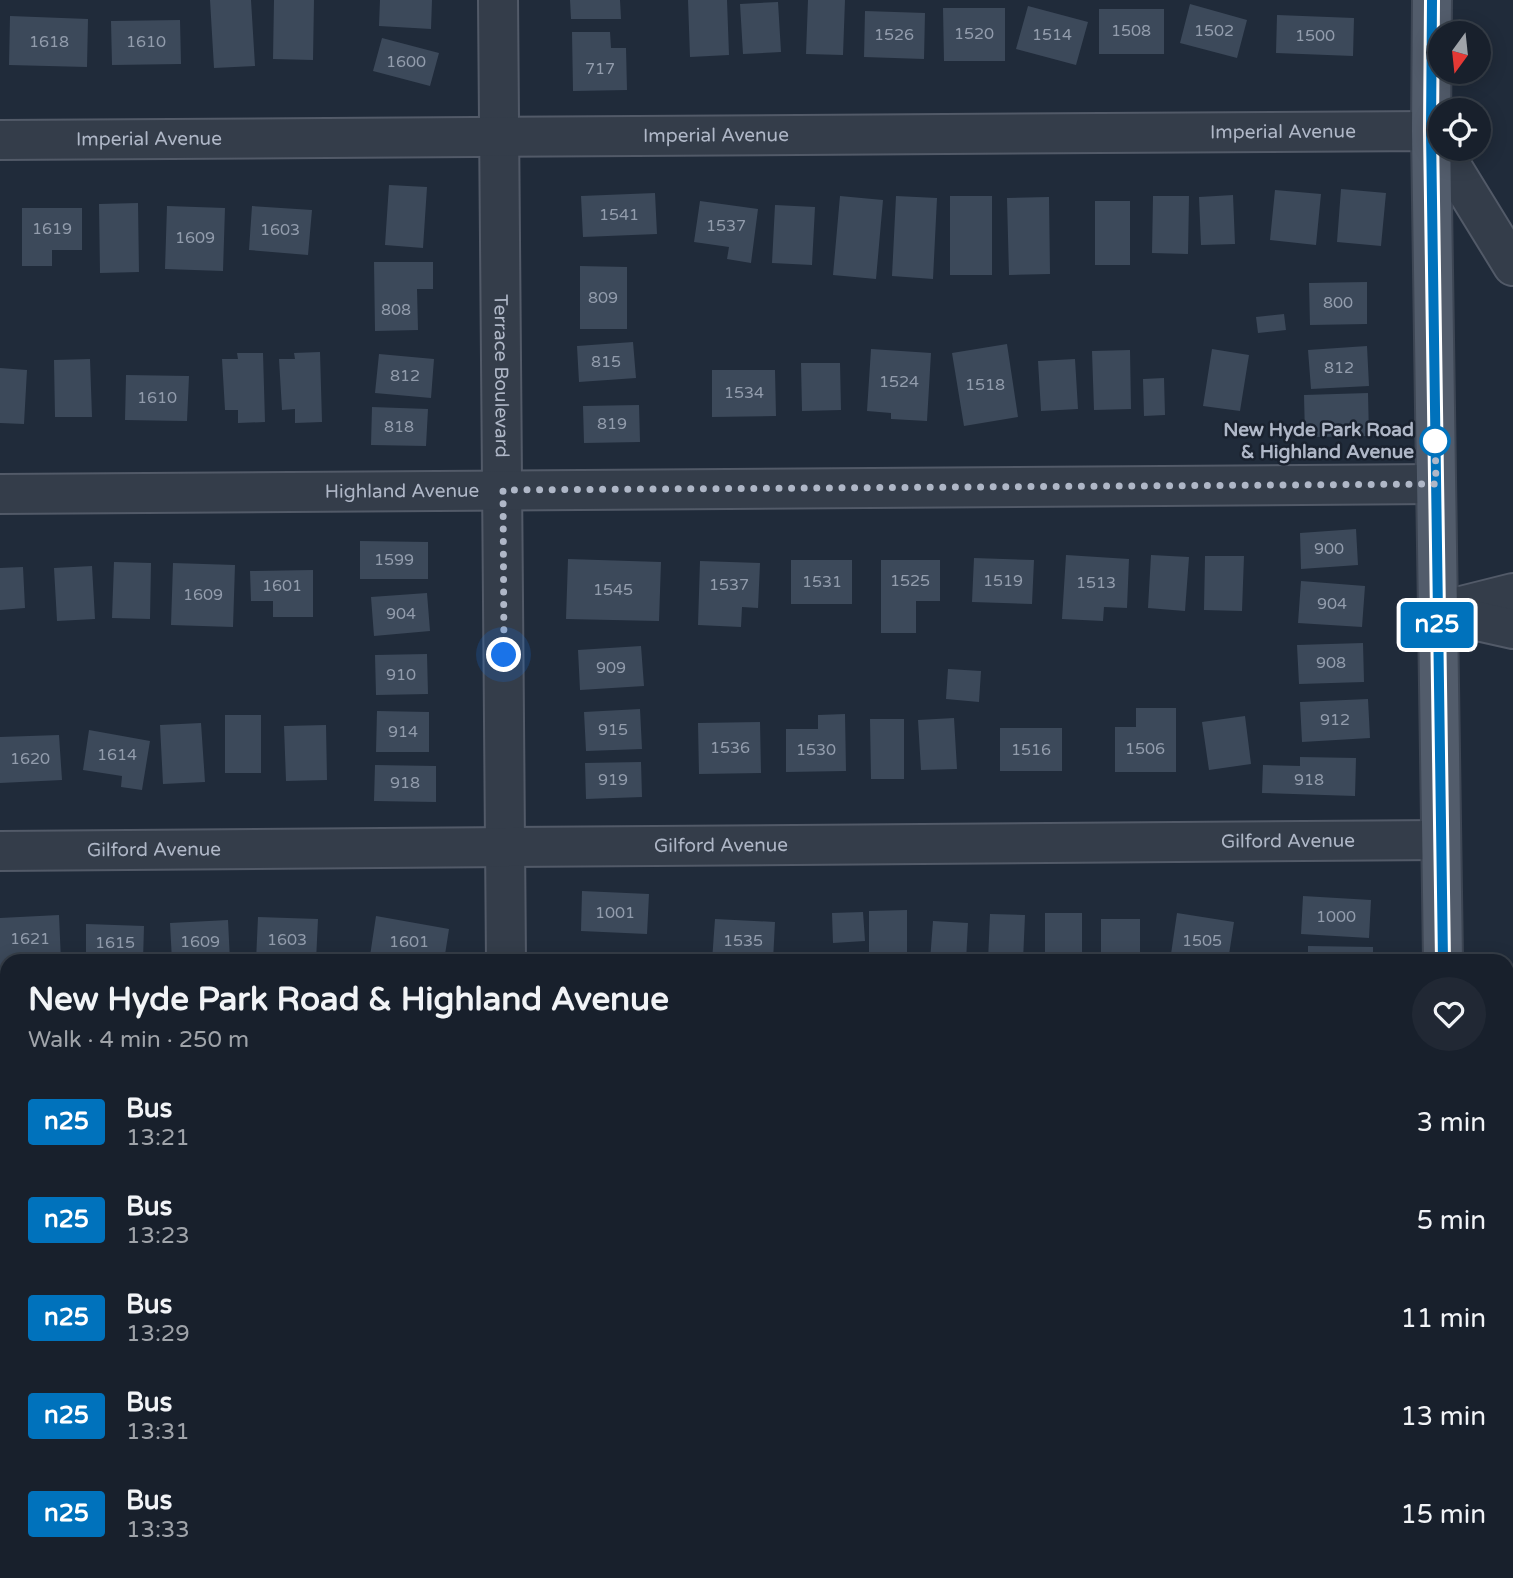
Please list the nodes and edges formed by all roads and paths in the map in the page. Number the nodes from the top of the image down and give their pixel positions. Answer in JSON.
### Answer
{"nodes":[{"id":1,"x":498,"y":0,"type":"edge"},
{"id":2,"x":1432,"y":0,"type":"edge"},
{"id":3,"x":1436,"y":98,"type":"edge"},
{"id":4,"x":500,"y":136,"type":"junction"},
{"id":5,"x":0,"y":139,"type":"edge"},
{"id":6,"x":1428,"y":142,"type":"edge"},
{"id":7,"x":1438,"y":161,"type":"edge"},
{"id":8,"x":1449,"y":161,"type":"edge"},
{"id":9,"x":1513,"y":266,"type":"edge"},
{"id":10,"x":1436,"y":484,"type":"junction"},
{"id":11,"x":503,"y":490,"type":"junction"},
{"id":12,"x":0,"y":494,"type":"edge"},
{"id":13,"x":1513,"y":593,"type":"edge"},
{"id":14,"x":1437,"y":612,"type":"junction"},
{"id":15,"x":1513,"y":629,"type":"edge"},
{"id":16,"x":1441,"y":840,"type":"junction"},
{"id":17,"x":505,"y":847,"type":"junction"},
{"id":18,"x":0,"y":851,"type":"edge"},
{"id":19,"x":506,"y":954,"type":"edge"},
{"id":20,"x":1443,"y":954,"type":"edge"}],
"edges":[{"from":1,"to":4,"type":"street","name":"Terrace Boulevard"},
{"from":2,"to":3,"type":"main road"},
{"from":4,"to":5,"type":"street","name":"Imperial Avenue"},
{"from":4,"to":6,"type":"street","name":"Imperial Avenue"},
{"from":4,"to":11,"type":"street","name":"Terrace Boulevard"},
{"from":7,"to":10,"type":"main road"},
{"from":8,"to":9,"type":"street"},
{"from":10,"to":11,"type":"street","name":"Highland Avenue"},
{"from":10,"to":14,"type":"main road"},
{"from":11,"to":12,"type":"street","name":"Highland Avenue"},
{"from":11,"to":17,"type":"street","name":"Terrace Boulevard"},
{"from":13,"to":14,"type":"street"},
{"from":14,"to":15,"type":"street"},
{"from":14,"to":16,"type":"main road"},
{"from":16,"to":17,"type":"street","name":"Gilford Avenue"},
{"from":16,"to":20,"type":"main road"},
{"from":17,"to":18,"type":"street","name":"Gilford Avenue"},
{"from":17,"to":19,"type":"street","name":"Terrace Boulevard"}]}
